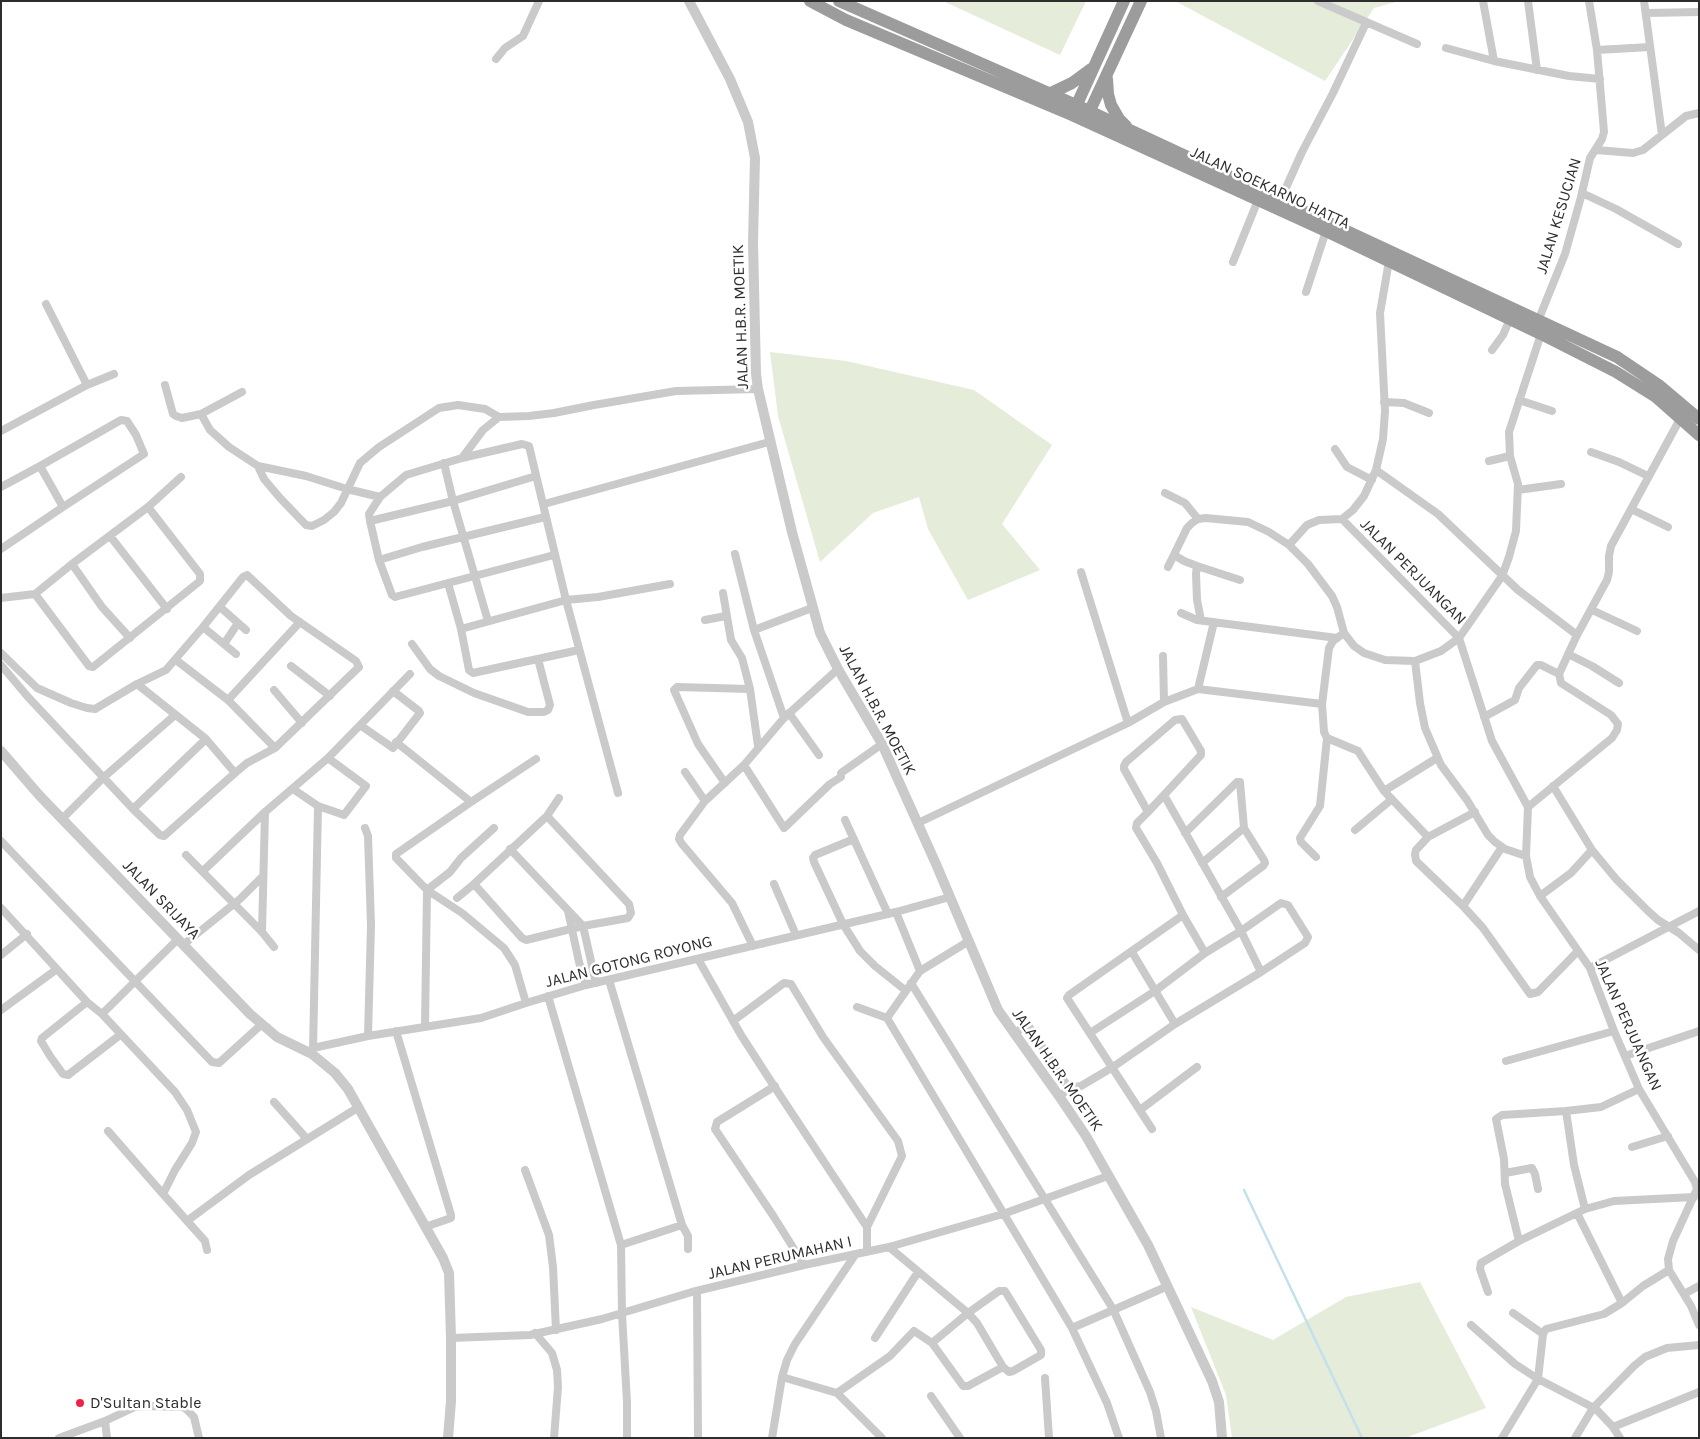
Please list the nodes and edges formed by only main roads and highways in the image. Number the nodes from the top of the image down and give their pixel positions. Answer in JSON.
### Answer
{"nodes":[{"id":1,"x":810,"y":1,"type":"edge"},
{"id":2,"x":839,"y":1,"type":"edge"},
{"id":3,"x":1124,"y":1,"type":"edge"},
{"id":4,"x":1141,"y":1,"type":"edge"},
{"id":5,"x":1094,"y":66,"type":"junction"},
{"id":6,"x":1107,"y":76,"type":"junction"},
{"id":7,"x":1051,"y":94,"type":"junction"},
{"id":8,"x":1074,"y":110,"type":"junction"},
{"id":9,"x":1088,"y":116,"type":"junction"},
{"id":10,"x":1130,"y":130,"type":"junction"},
{"id":11,"x":1699,"y":418,"type":"edge"},
{"id":12,"x":1699,"y":435,"type":"edge"}],
"edges":[{"from":1,"to":8,"type":"highway","name":"JALAN SOEKARNO HATTA"},
{"from":2,"to":7,"type":"highway","name":"JALAN SOEKARNO HATTA"},
{"from":3,"to":5,"type":"highway"},
{"from":4,"to":6,"type":"highway"},
{"from":5,"to":7,"type":"highway"},
{"from":5,"to":8,"type":"highway"},
{"from":6,"to":9,"type":"highway"},
{"from":6,"to":10,"type":"highway"},
{"from":7,"to":8,"type":"highway","name":"JALAN SOEKARNO HATTA"},
{"from":8,"to":9,"type":"highway","name":"JALAN SOEKARNO HATTA"},
{"from":9,"to":10,"type":"highway","name":"JALAN SOEKARNO HATTA"},
{"from":9,"to":12,"type":"highway","name":"JALAN SOEKARNO HATTA"},
{"from":10,"to":11,"type":"highway","name":"JALAN SOEKARNO HATTA"}]}
